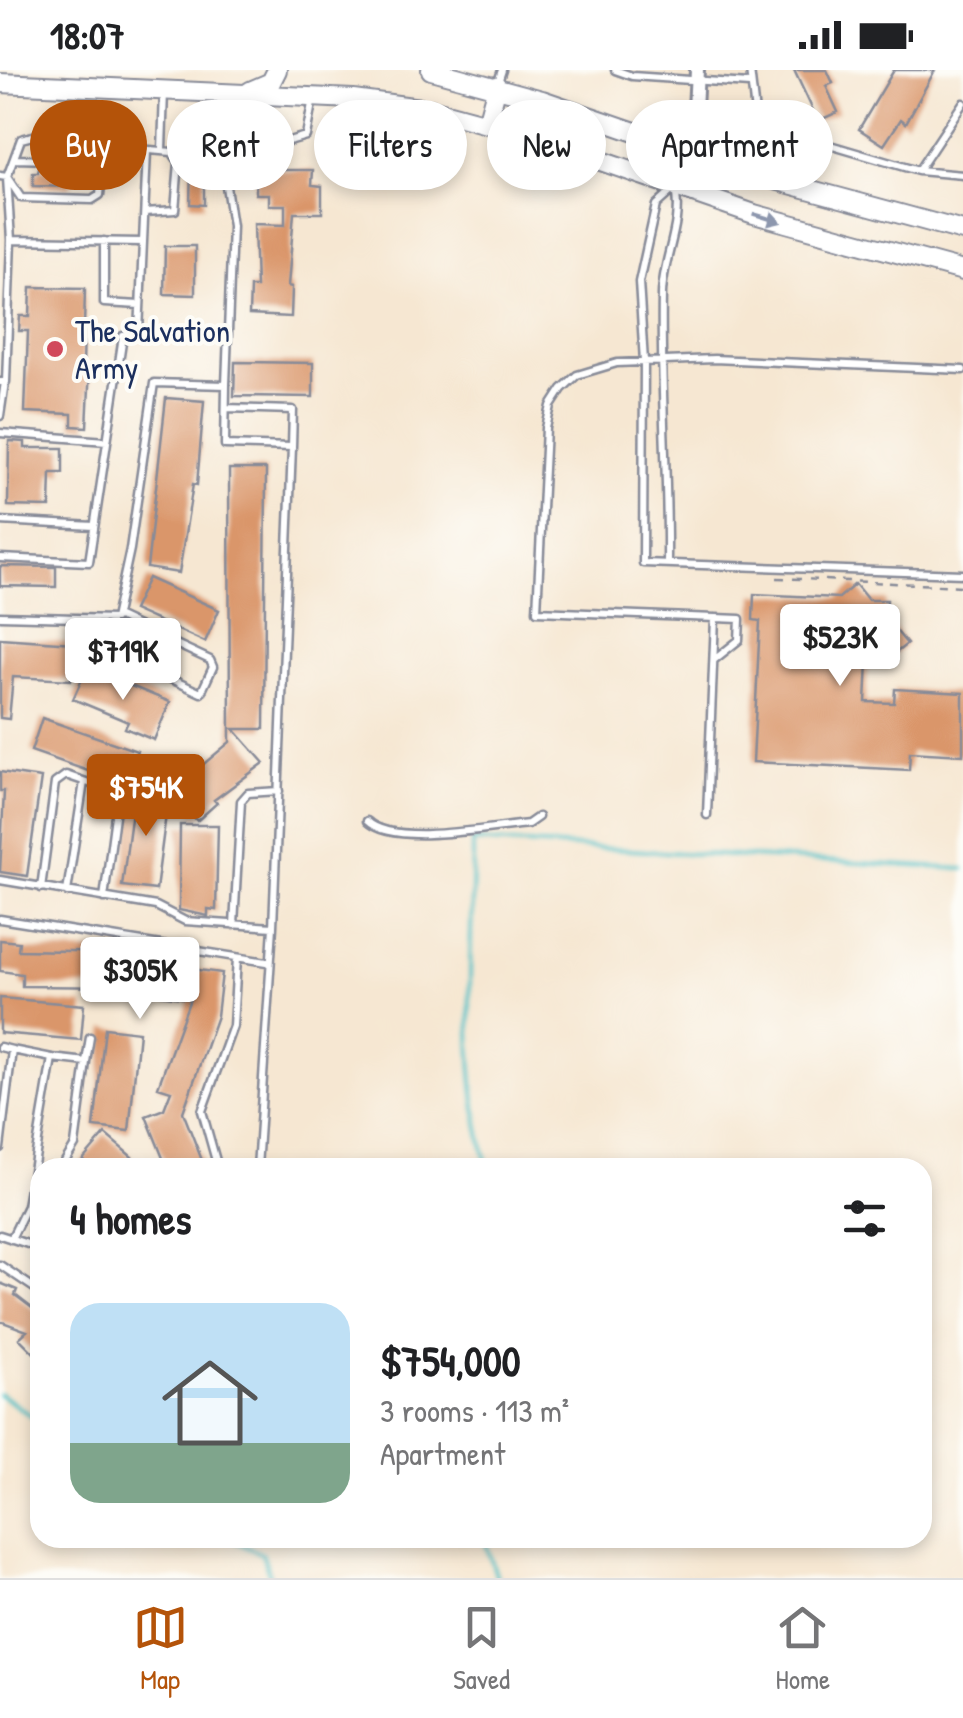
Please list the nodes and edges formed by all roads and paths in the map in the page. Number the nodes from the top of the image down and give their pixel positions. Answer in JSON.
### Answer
{"nodes":[{"id":1,"x":277,"y":70,"type":"edge"},
{"id":2,"x":431,"y":70,"type":"edge"},
{"id":3,"x":616,"y":70,"type":"edge"},
{"id":4,"x":750,"y":70,"type":"edge"},
{"id":5,"x":697,"y":74,"type":"edge"},
{"id":6,"x":499,"y":78,"type":"edge"},
{"id":7,"x":0,"y":83,"type":"edge"},
{"id":8,"x":749,"y":84,"type":"junction"},
{"id":9,"x":164,"y":90,"type":"junction"},
{"id":10,"x":246,"y":94,"type":"junction"},
{"id":11,"x":313,"y":97,"type":"junction"},
{"id":12,"x":696,"y":100,"type":"edge"},
{"id":13,"x":963,"y":103,"type":"edge"},
{"id":14,"x":487,"y":123,"type":"edge"},
{"id":15,"x":626,"y":128,"type":"edge"},
{"id":16,"x":30,"y":137,"type":"edge"},
{"id":17,"x":162,"y":150,"type":"junction"},
{"id":18,"x":147,"y":151,"type":"edge"},
{"id":19,"x":14,"y":159,"type":"junction"},
{"id":20,"x":30,"y":160,"type":"edge"},
{"id":21,"x":918,"y":171,"type":"junction"},
{"id":22,"x":963,"y":175,"type":"edge"},
{"id":23,"x":3,"y":176,"type":"edge"},
{"id":24,"x":101,"y":190,"type":"edge"},
{"id":25,"x":146,"y":190,"type":"edge"},
{"id":26,"x":672,"y":190,"type":"edge"},
{"id":27,"x":674,"y":190,"type":"edge"},
{"id":28,"x":680,"y":190,"type":"edge"},
{"id":29,"x":819,"y":190,"type":"edge"},
{"id":30,"x":145,"y":212,"type":"junction"},
{"id":31,"x":963,"y":232,"type":"edge"},
{"id":32,"x":11,"y":240,"type":"junction"},
{"id":33,"x":104,"y":241,"type":"junction"},
{"id":34,"x":144,"y":242,"type":"junction"},
{"id":35,"x":963,"y":271,"type":"edge"},
{"id":36,"x":140,"y":305,"type":"junction"},
{"id":37,"x":665,"y":361,"type":"junction"},
{"id":38,"x":644,"y":362,"type":"junction"},
{"id":39,"x":963,"y":370,"type":"edge"},
{"id":40,"x":3,"y":382,"type":"edge"},
{"id":41,"x":226,"y":385,"type":"junction"},
{"id":42,"x":226,"y":408,"type":"junction"},
{"id":43,"x":0,"y":416,"type":"edge"},
{"id":44,"x":0,"y":433,"type":"edge"},
{"id":45,"x":108,"y":441,"type":"junction"},
{"id":46,"x":292,"y":447,"type":"junction"},
{"id":47,"x":0,"y":521,"type":"edge"},
{"id":48,"x":94,"y":526,"type":"junction"},
{"id":49,"x":0,"y":558,"type":"edge"},
{"id":50,"x":666,"y":563,"type":"junction"},
{"id":51,"x":963,"y":574,"type":"edge"},
{"id":52,"x":772,"y":578,"type":"dead end"},
{"id":53,"x":963,"y":586,"type":"edge"},
{"id":54,"x":0,"y":616,"type":"edge"},
{"id":55,"x":715,"y":618,"type":"junction"},
{"id":56,"x":113,"y":619,"type":"junction"},
{"id":57,"x":714,"y":661,"type":"junction"},
{"id":58,"x":84,"y":782,"type":"junction"},
{"id":59,"x":279,"y":791,"type":"junction"},
{"id":60,"x":707,"y":815,"type":"dead end"},
{"id":61,"x":538,"y":817,"type":"dead end"},
{"id":62,"x":367,"y":821,"type":"dead end"},
{"id":63,"x":0,"y":880,"type":"edge"},
{"id":64,"x":41,"y":888,"type":"junction"},
{"id":65,"x":68,"y":892,"type":"junction"},
{"id":66,"x":104,"y":898,"type":"junction"},
{"id":67,"x":0,"y":919,"type":"edge"},
{"id":68,"x":234,"y":925,"type":"junction"},
{"id":69,"x":272,"y":928,"type":"junction"},
{"id":70,"x":237,"y":958,"type":"junction"},
{"id":71,"x":267,"y":962,"type":"junction"},
{"id":72,"x":90,"y":1037,"type":"dead end"},
{"id":73,"x":0,"y":1047,"type":"edge"},
{"id":74,"x":12,"y":1050,"type":"junction"},
{"id":75,"x":52,"y":1058,"type":"junction"},
{"id":76,"x":86,"y":1062,"type":"junction"},
{"id":77,"x":0,"y":1148,"type":"edge"},
{"id":78,"x":35,"y":1158,"type":"edge"},
{"id":79,"x":67,"y":1158,"type":"edge"},
{"id":80,"x":215,"y":1158,"type":"edge"},
{"id":81,"x":257,"y":1158,"type":"edge"},
{"id":82,"x":30,"y":1188,"type":"edge"},
{"id":83,"x":30,"y":1203,"type":"edge"},
{"id":84,"x":27,"y":1206,"type":"junction"},
{"id":85,"x":0,"y":1235,"type":"edge"},
{"id":86,"x":11,"y":1239,"type":"junction"},
{"id":87,"x":30,"y":1245,"type":"edge"},
{"id":88,"x":0,"y":1266,"type":"edge"},
{"id":89,"x":30,"y":1286,"type":"edge"}],
"edges":[{"from":1,"to":10,"type":"main road"},
{"from":2,"to":6,"type":"main road"},
{"from":3,"to":5,"type":"lane"},
{"from":4,"to":8,"type":"lane"},
{"from":5,"to":8,"type":"lane"},
{"from":5,"to":12,"type":"street"},
{"from":6,"to":15,"type":"main road"},
{"from":7,"to":9,"type":"main road"},
{"from":8,"to":21,"type":"lane"},
{"from":9,"to":10,"type":"main road"},
{"from":9,"to":17,"type":"lane"},
{"from":10,"to":11,"type":"main road"},
{"from":11,"to":14,"type":"main road"},
{"from":11,"to":41,"type":"lane"},
{"from":13,"to":21,"type":"lane"},
{"from":16,"to":19,"type":"lane"},
{"from":17,"to":18,"type":"lane"},
{"from":17,"to":30,"type":"lane"},
{"from":19,"to":20,"type":"lane"},
{"from":19,"to":23,"type":"lane"},
{"from":21,"to":22,"type":"lane"},
{"from":23,"to":24,"type":"lane"},
{"from":23,"to":32,"type":"lane"},
{"from":25,"to":30,"type":"lane"},
{"from":26,"to":38,"type":"lane"},
{"from":27,"to":37,"type":"lane"},
{"from":28,"to":35,"type":"main road","one_way":true},
{"from":29,"to":31,"type":"main road"},
{"from":30,"to":34,"type":"lane"},
{"from":32,"to":33,"type":"lane"},
{"from":32,"to":40,"type":"lane"},
{"from":33,"to":34,"type":"lane"},
{"from":33,"to":36,"type":"lane"},
{"from":34,"to":36,"type":"lane"},
{"from":36,"to":45,"type":"lane"},
{"from":37,"to":38,"type":"lane"},
{"from":37,"to":39,"type":"lane"},
{"from":37,"to":50,"type":"lane"},
{"from":38,"to":50,"type":"lane"},
{"from":38,"to":55,"type":"lane"},
{"from":40,"to":43,"type":"lane"},
{"from":41,"to":42,"type":"lane"},
{"from":41,"to":56,"type":"lane"},
{"from":42,"to":46,"type":"lane"},
{"from":42,"to":46,"type":"lane"},
{"from":44,"to":45,"type":"lane"},
{"from":45,"to":48,"type":"lane"},
{"from":46,"to":59,"type":"lane"},
{"from":47,"to":48,"type":"lane"},
{"from":48,"to":49,"type":"lane"},
{"from":50,"to":51,"type":"lane"},
{"from":52,"to":53,"type":"path"},
{"from":54,"to":56,"type":"lane"},
{"from":55,"to":57,"type":"lane"},
{"from":55,"to":57,"type":"lane"},
{"from":56,"to":56,"type":"lane"},
{"from":57,"to":60,"type":"lane"},
{"from":58,"to":64,"type":"lane"},
{"from":58,"to":65,"type":"lane"},
{"from":58,"to":66,"type":"lane"},
{"from":59,"to":68,"type":"lane"},
{"from":59,"to":69,"type":"lane"},
{"from":61,"to":62,"type":"lane"},
{"from":63,"to":64,"type":"lane"},
{"from":64,"to":65,"type":"lane"},
{"from":65,"to":66,"type":"lane"},
{"from":66,"to":68,"type":"lane"},
{"from":67,"to":70,"type":"lane"},
{"from":68,"to":69,"type":"lane"},
{"from":69,"to":71,"type":"lane"},
{"from":70,"to":71,"type":"lane"},
{"from":70,"to":80,"type":"lane"},
{"from":71,"to":81,"type":"lane"},
{"from":72,"to":76,"type":"lane"},
{"from":73,"to":74,"type":"lane"},
{"from":74,"to":75,"type":"lane"},
{"from":74,"to":77,"type":"lane"},
{"from":75,"to":76,"type":"lane"},
{"from":75,"to":78,"type":"lane"},
{"from":76,"to":79,"type":"lane"},
{"from":82,"to":84,"type":"lane"},
{"from":83,"to":84,"type":"lane"},
{"from":84,"to":86,"type":"lane"},
{"from":85,"to":86,"type":"lane"},
{"from":86,"to":87,"type":"lane"},
{"from":88,"to":89,"type":"lane"}]}
